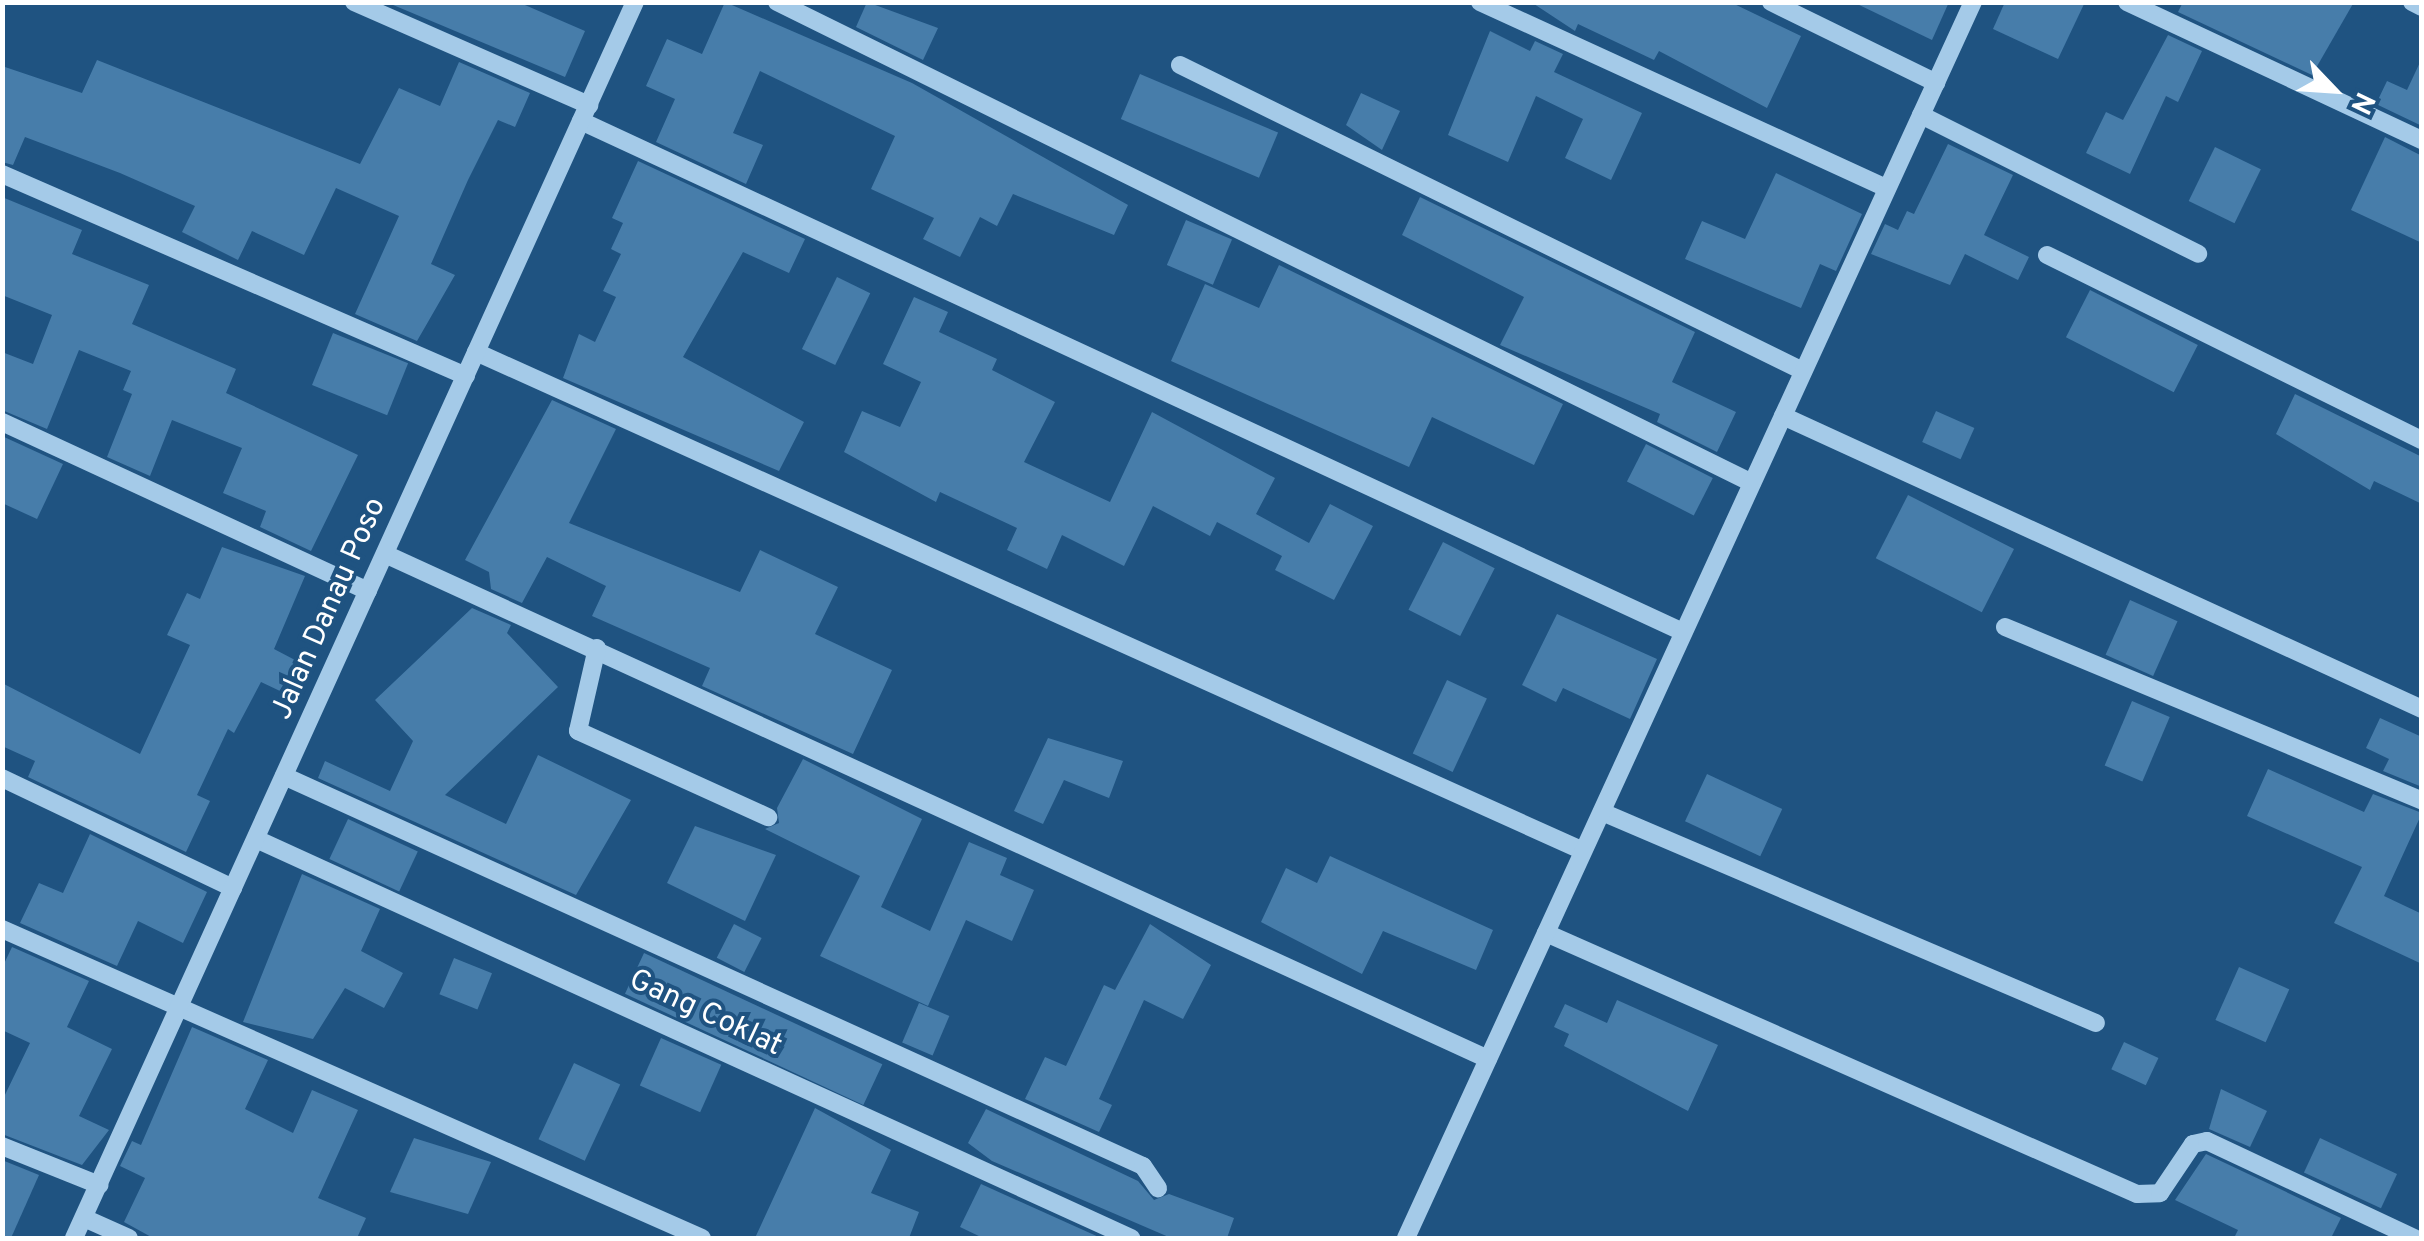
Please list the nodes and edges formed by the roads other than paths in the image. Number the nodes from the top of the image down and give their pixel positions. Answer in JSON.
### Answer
{"nodes":[{"id":1,"x":354,"y":2,"type":"edge"},
{"id":2,"x":635,"y":2,"type":"edge"},
{"id":3,"x":777,"y":2,"type":"edge"},
{"id":4,"x":1480,"y":2,"type":"edge"},
{"id":5,"x":1771,"y":2,"type":"edge"},
{"id":6,"x":1973,"y":2,"type":"edge"},
{"id":7,"x":2127,"y":2,"type":"edge"},
{"id":8,"x":2412,"y":2,"type":"edge"},
{"id":9,"x":2422,"y":7,"type":"edge"},
{"id":10,"x":1180,"y":64,"type":"dead end"},
{"id":11,"x":1936,"y":83,"type":"junction"},
{"id":12,"x":585,"y":113,"type":"junction"},
{"id":13,"x":1921,"y":115,"type":"junction"},
{"id":14,"x":2422,"y":140,"type":"edge"},
{"id":15,"x":2,"y":174,"type":"edge"},
{"id":16,"x":1888,"y":188,"type":"junction"},
{"id":17,"x":2198,"y":254,"type":"dead end"},
{"id":18,"x":2047,"y":255,"type":"dead end"},
{"id":19,"x":476,"y":352,"type":"junction"},
{"id":20,"x":1803,"y":372,"type":"junction"},
{"id":21,"x":466,"y":376,"type":"junction"},
{"id":22,"x":1783,"y":416,"type":"junction"},
{"id":23,"x":2,"y":422,"type":"edge"},
{"id":24,"x":2422,"y":440,"type":"edge"},
{"id":25,"x":1752,"y":483,"type":"junction"},
{"id":26,"x":384,"y":554,"type":"junction"},
{"id":27,"x":368,"y":591,"type":"junction"},
{"id":28,"x":2005,"y":628,"type":"dead end"},
{"id":29,"x":1684,"y":632,"type":"junction"},
{"id":30,"x":597,"y":648,"type":"junction"},
{"id":31,"x":2422,"y":709,"type":"edge"},
{"id":32,"x":284,"y":776,"type":"junction"},
{"id":33,"x":2,"y":778,"type":"edge"},
{"id":34,"x":2422,"y":801,"type":"edge"},
{"id":35,"x":1602,"y":812,"type":"junction"},
{"id":36,"x":768,"y":817,"type":"dead end"},
{"id":37,"x":256,"y":839,"type":"junction"},
{"id":38,"x":1583,"y":851,"type":"junction"},
{"id":39,"x":233,"y":888,"type":"junction"},
{"id":40,"x":2,"y":930,"type":"edge"},
{"id":41,"x":1546,"y":933,"type":"junction"},
{"id":42,"x":183,"y":1004,"type":"junction"},
{"id":43,"x":2096,"y":1023,"type":"dead end"},
{"id":44,"x":1488,"y":1059,"type":"junction"},
{"id":45,"x":2,"y":1146,"type":"edge"},
{"id":46,"x":99,"y":1185,"type":"junction"},
{"id":47,"x":1158,"y":1188,"type":"dead end"},
{"id":48,"x":84,"y":1218,"type":"junction"},
{"id":49,"x":2422,"y":1223,"type":"edge"},
{"id":50,"x":74,"y":1238,"type":"edge"},
{"id":51,"x":129,"y":1238,"type":"edge"},
{"id":52,"x":702,"y":1238,"type":"edge"},
{"id":53,"x":1131,"y":1238,"type":"edge"},
{"id":54,"x":1406,"y":1238,"type":"edge"},
{"id":55,"x":2414,"y":1238,"type":"edge"}],
"edges":[{"from":1,"to":12,"type":"street"},
{"from":2,"to":12,"type":"street","name":"Jalan Danau Poso"},
{"from":3,"to":25,"type":"street"},
{"from":4,"to":16,"type":"street"},
{"from":5,"to":11,"type":"street"},
{"from":6,"to":11,"type":"street"},
{"from":7,"to":14,"type":"street"},
{"from":8,"to":9,"type":"street"},
{"from":10,"to":20,"type":"street"},
{"from":11,"to":13,"type":"street"},
{"from":12,"to":19,"type":"street","name":"Jalan Danau Poso"},
{"from":12,"to":29,"type":"street"},
{"from":13,"to":16,"type":"street"},
{"from":13,"to":17,"type":"street"},
{"from":15,"to":21,"type":"street"},
{"from":16,"to":20,"type":"street"},
{"from":18,"to":24,"type":"street"},
{"from":19,"to":21,"type":"street","name":"Jalan Danau Poso"},
{"from":19,"to":38,"type":"street"},
{"from":20,"to":22,"type":"street"},
{"from":21,"to":26,"type":"street","name":"Jalan Danau Poso"},
{"from":22,"to":25,"type":"street"},
{"from":22,"to":31,"type":"street"},
{"from":23,"to":27,"type":"street"},
{"from":25,"to":29,"type":"street"},
{"from":26,"to":27,"type":"street","name":"Jalan Danau Poso"},
{"from":26,"to":30,"type":"street"},
{"from":27,"to":32,"type":"street","name":"Jalan Danau Poso"},
{"from":28,"to":34,"type":"street"},
{"from":29,"to":35,"type":"street"},
{"from":30,"to":36,"type":"street"},
{"from":30,"to":44,"type":"street"},
{"from":32,"to":37,"type":"street","name":"Jalan Danau Poso"},
{"from":32,"to":47,"type":"street"},
{"from":33,"to":39,"type":"street"},
{"from":35,"to":38,"type":"street"},
{"from":35,"to":43,"type":"street"},
{"from":37,"to":39,"type":"street","name":"Jalan Danau Poso"},
{"from":37,"to":53,"type":"street","name":"Gang Coklat"},
{"from":38,"to":41,"type":"street"},
{"from":39,"to":42,"type":"street","name":"Jalan Danau Poso"},
{"from":40,"to":42,"type":"street"},
{"from":41,"to":44,"type":"street"},
{"from":41,"to":55,"type":"street"},
{"from":42,"to":46,"type":"street","name":"Jalan Danau Poso"},
{"from":42,"to":52,"type":"street"},
{"from":44,"to":54,"type":"street"},
{"from":45,"to":46,"type":"street"},
{"from":46,"to":48,"type":"street","name":"Jalan Danau Poso"},
{"from":48,"to":50,"type":"street","name":"Jalan Danau Poso"},
{"from":48,"to":51,"type":"street"},
{"from":49,"to":55,"type":"street"}]}
